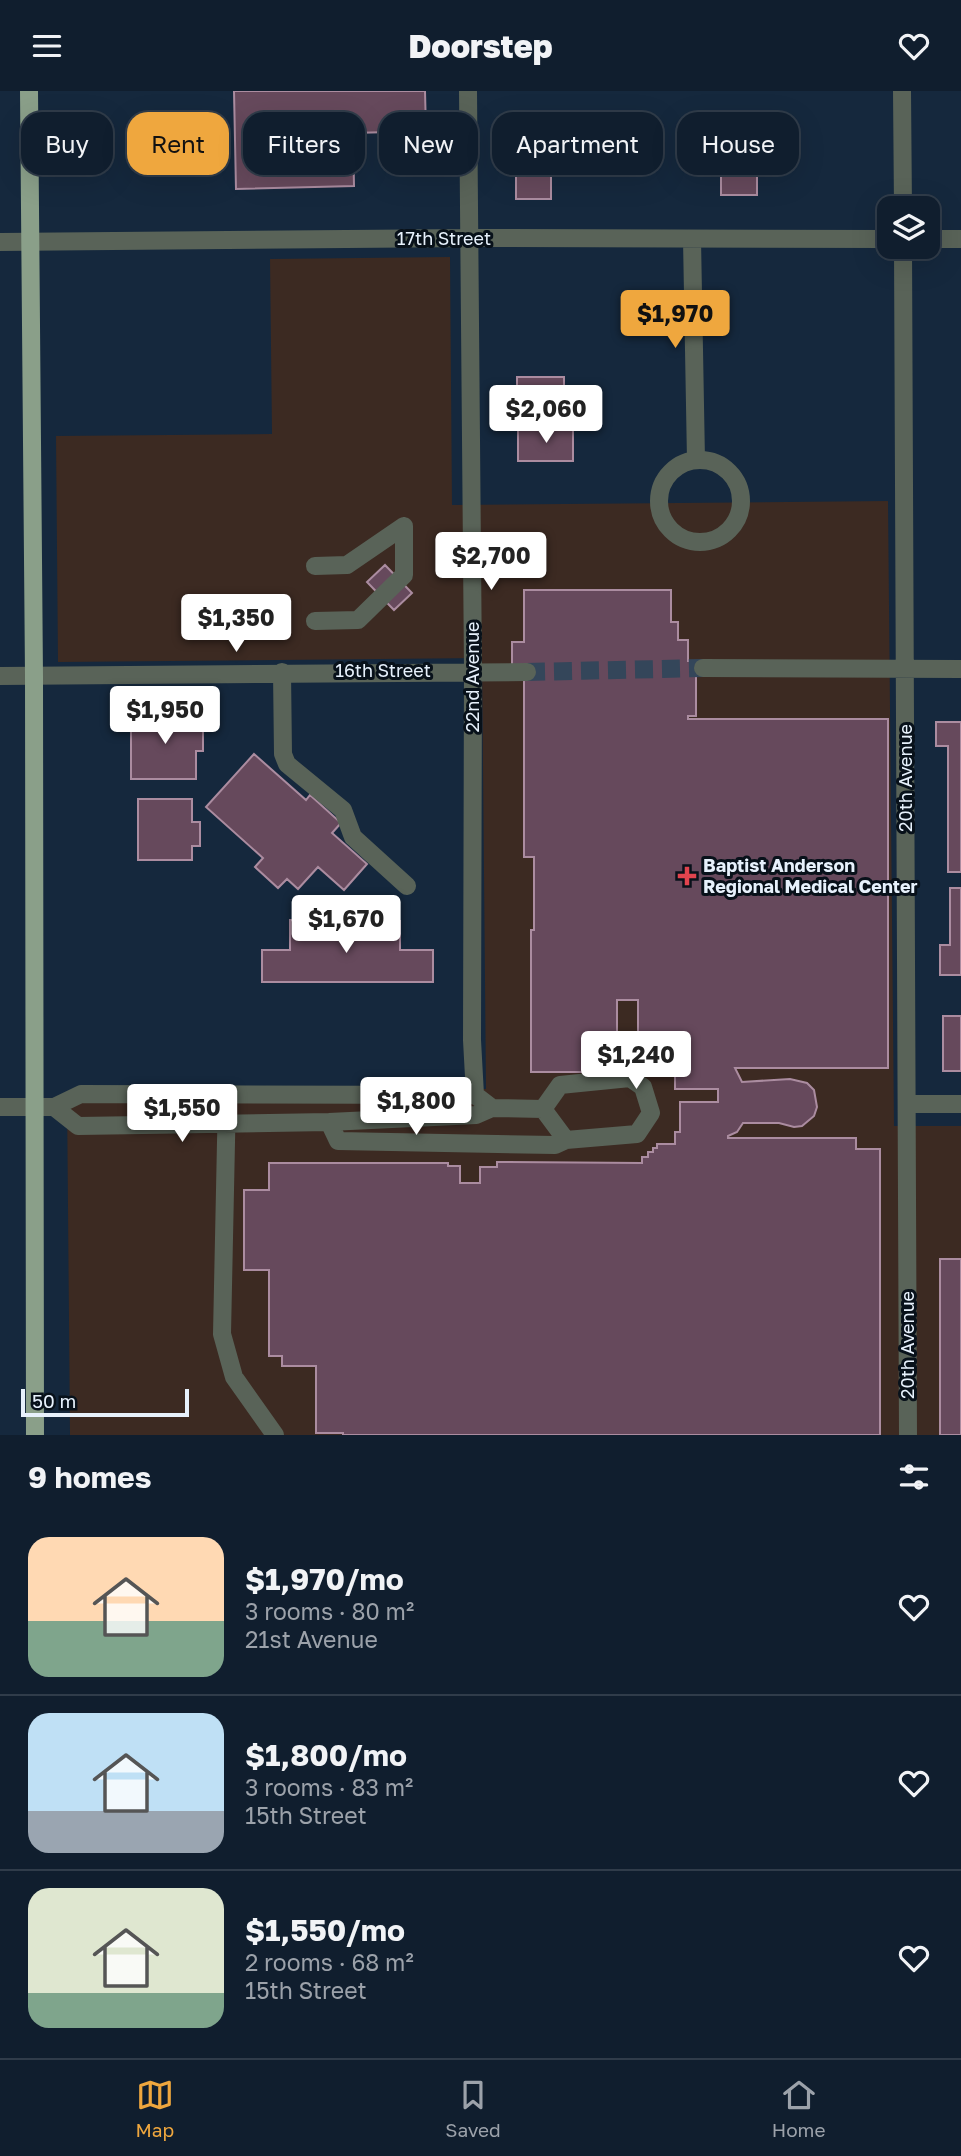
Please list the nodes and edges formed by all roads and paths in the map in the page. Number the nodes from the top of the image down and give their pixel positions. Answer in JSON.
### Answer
{"nodes":[{"id":1,"x":29,"y":91,"type":"edge"},
{"id":2,"x":468,"y":91,"type":"edge"},
{"id":3,"x":902,"y":91,"type":"edge"},
{"id":4,"x":903,"y":196,"type":"edge"},
{"id":5,"x":469,"y":238,"type":"junction"},
{"id":6,"x":692,"y":239,"type":"junction"},
{"id":7,"x":877,"y":239,"type":"edge"},
{"id":8,"x":940,"y":239,"type":"edge"},
{"id":9,"x":961,"y":239,"type":"edge"},
{"id":10,"x":0,"y":241,"type":"edge"},
{"id":11,"x":30,"y":241,"type":"junction"},
{"id":12,"x":904,"y":259,"type":"edge"},
{"id":13,"x":696,"y":460,"type":"junction"},
{"id":14,"x":315,"y":566,"type":"dead end"},
{"id":15,"x":315,"y":621,"type":"dead end"},
{"id":16,"x":703,"y":668,"type":"tunnel mouth"},
{"id":17,"x":905,"y":669,"type":"junction"},
{"id":18,"x":961,"y":669,"type":"edge"},
{"id":19,"x":473,"y":671,"type":"junction"},
{"id":20,"x":282,"y":672,"type":"junction"},
{"id":21,"x":527,"y":672,"type":"tunnel mouth"},
{"id":22,"x":0,"y":676,"type":"edge"},
{"id":23,"x":34,"y":676,"type":"junction"},
{"id":24,"x":407,"y":886,"type":"dead end"},
{"id":25,"x":227,"y":1094,"type":"junction"},
{"id":26,"x":475,"y":1095,"type":"junction"},
{"id":27,"x":907,"y":1104,"type":"junction"},
{"id":28,"x":961,"y":1104,"type":"edge"},
{"id":29,"x":0,"y":1107,"type":"edge"},
{"id":30,"x":34,"y":1107,"type":"junction"},
{"id":31,"x":54,"y":1107,"type":"junction"},
{"id":32,"x":492,"y":1108,"type":"junction"},
{"id":33,"x":543,"y":1109,"type":"junction"},
{"id":34,"x":329,"y":1122,"type":"junction"},
{"id":35,"x":226,"y":1124,"type":"junction"},
{"id":36,"x":566,"y":1140,"type":"junction"},
{"id":37,"x":35,"y":1435,"type":"edge"},
{"id":38,"x":275,"y":1435,"type":"edge"},
{"id":39,"x":908,"y":1435,"type":"edge"}],
"edges":[{"from":1,"to":11,"type":"main road"},
{"from":2,"to":5,"type":"street","name":"22nd Avenue"},
{"from":3,"to":4,"type":"street"},
{"from":5,"to":6,"type":"street","name":"17th Street"},
{"from":5,"to":11,"type":"street","name":"17th Street"},
{"from":5,"to":19,"type":"street","name":"22nd Avenue"},
{"from":6,"to":7,"type":"street","name":"17th Street"},
{"from":6,"to":13,"type":"street"},
{"from":8,"to":9,"type":"street"},
{"from":10,"to":11,"type":"street","name":"17th Street"},
{"from":11,"to":23,"type":"main road"},
{"from":12,"to":17,"type":"street","name":"20th Avenue"},
{"from":13,"to":13,"type":"street"},
{"from":14,"to":15,"type":"street"},
{"from":16,"to":17,"type":"street"},
{"from":17,"to":18,"type":"street"},
{"from":17,"to":27,"type":"street","name":"20th Avenue"},
{"from":19,"to":20,"type":"street","name":"16th Street"},
{"from":19,"to":21,"type":"street","name":"16th Street"},
{"from":19,"to":26,"type":"street","name":"22nd Avenue"},
{"from":20,"to":23,"type":"street","name":"16th Street"},
{"from":20,"to":24,"type":"street"},
{"from":22,"to":23,"type":"street","name":"16th Street"},
{"from":23,"to":30,"type":"main road"},
{"from":25,"to":26,"type":"street"},
{"from":25,"to":31,"type":"street"},
{"from":25,"to":35,"type":"street"},
{"from":26,"to":32,"type":"street"},
{"from":27,"to":28,"type":"street"},
{"from":27,"to":39,"type":"street","name":"20th Avenue"},
{"from":29,"to":30,"type":"street"},
{"from":30,"to":31,"type":"street"},
{"from":30,"to":37,"type":"main road"},
{"from":31,"to":35,"type":"street"},
{"from":32,"to":33,"type":"street"},
{"from":32,"to":34,"type":"street"},
{"from":33,"to":36,"type":"street"},
{"from":33,"to":36,"type":"street"},
{"from":34,"to":35,"type":"street"},
{"from":34,"to":36,"type":"street"},
{"from":35,"to":38,"type":"street"}]}
